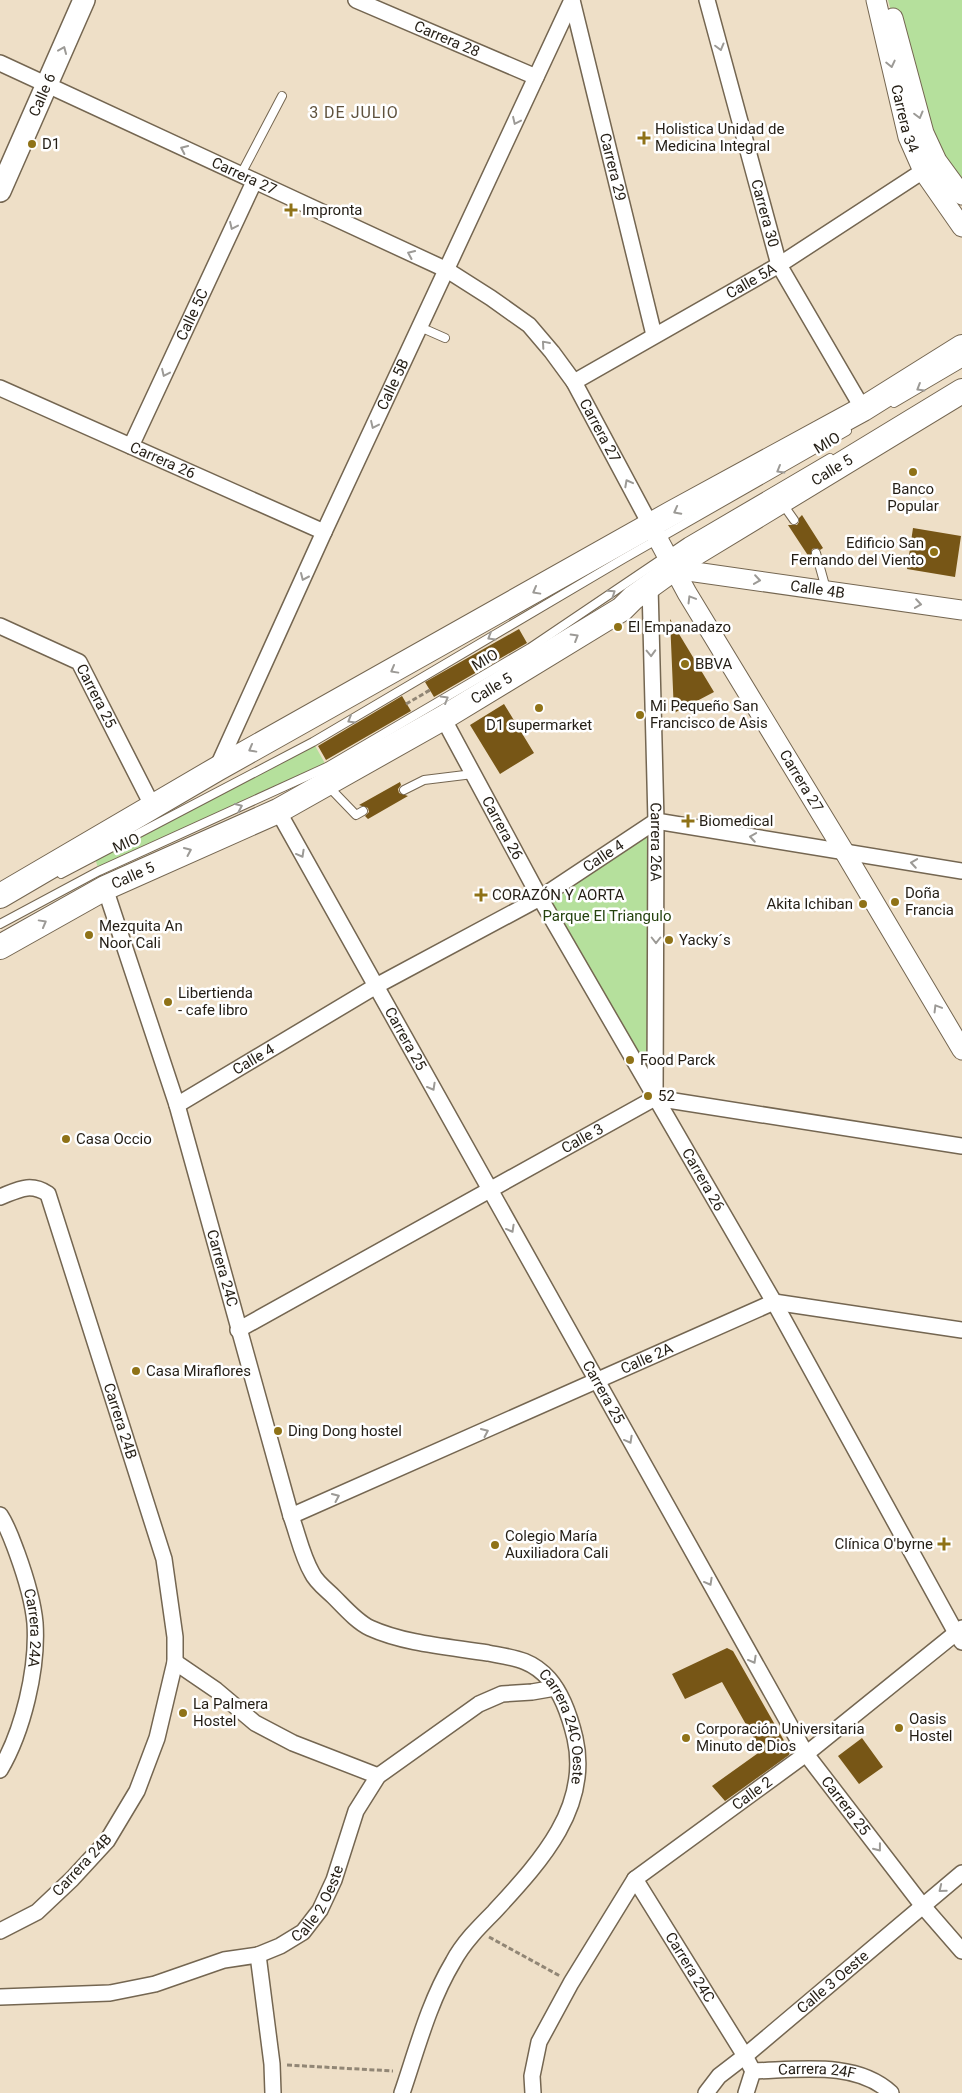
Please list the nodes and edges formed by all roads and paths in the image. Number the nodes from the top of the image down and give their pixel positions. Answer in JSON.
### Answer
{"nodes":[{"id":1,"x":84,"y":0,"type":"edge"},
{"id":2,"x":356,"y":0,"type":"edge"},
{"id":3,"x":572,"y":0,"type":"edge"},
{"id":4,"x":707,"y":0,"type":"edge"},
{"id":5,"x":876,"y":0,"type":"edge"},
{"id":6,"x":888,"y":0,"type":"edge"},
{"id":7,"x":0,"y":63,"type":"edge"},
{"id":8,"x":536,"y":77,"type":"junction"},
{"id":9,"x":48,"y":85,"type":"junction"},
{"id":10,"x":282,"y":96,"type":"dead end"},
{"id":11,"x":923,"y":171,"type":"junction"},
{"id":12,"x":247,"y":179,"type":"junction"},
{"id":13,"x":0,"y":190,"type":"edge"},
{"id":14,"x":962,"y":195,"type":"edge"},
{"id":15,"x":962,"y":227,"type":"edge"},
{"id":16,"x":779,"y":265,"type":"junction"},
{"id":17,"x":447,"y":270,"type":"junction"},
{"id":18,"x":420,"y":327,"type":"junction"},
{"id":19,"x":654,"y":335,"type":"junction"},
{"id":20,"x":445,"y":338,"type":"dead end"},
{"id":21,"x":962,"y":347,"type":"edge"},
{"id":22,"x":962,"y":363,"type":"edge"},
{"id":23,"x":574,"y":382,"type":"junction"},
{"id":24,"x":0,"y":388,"type":"edge"},
{"id":25,"x":962,"y":391,"type":"edge"},
{"id":26,"x":867,"y":415,"type":"junction"},
{"id":27,"x":131,"y":446,"type":"junction"},
{"id":28,"x":834,"y":455,"type":"dead end"},
{"id":29,"x":781,"y":501,"type":"junction"},
{"id":30,"x":794,"y":520,"type":"dead end"},
{"id":31,"x":324,"y":532,"type":"junction"},
{"id":32,"x":662,"y":547,"type":"junction"},
{"id":33,"x":816,"y":553,"type":"dead end"},
{"id":34,"x":650,"y":586,"type":"junction"},
{"id":35,"x":826,"y":591,"type":"junction"},
{"id":36,"x":962,"y":610,"type":"edge"},
{"id":37,"x":0,"y":626,"type":"edge"},
{"id":38,"x":430,"y":690,"type":"dead end"},
{"id":39,"x":406,"y":704,"type":"dead end"},
{"id":40,"x":444,"y":718,"type":"junction"},
{"id":41,"x":217,"y":769,"type":"junction"},
{"id":42,"x":473,"y":774,"type":"junction"},
{"id":43,"x":326,"y":783,"type":"junction"},
{"id":44,"x":404,"y":790,"type":"dead end"},
{"id":45,"x":153,"y":807,"type":"junction"},
{"id":46,"x":278,"y":812,"type":"junction"},
{"id":47,"x":363,"y":812,"type":"dead end"},
{"id":48,"x":656,"y":821,"type":"junction"},
{"id":49,"x":845,"y":853,"type":"junction"},
{"id":50,"x":962,"y":871,"type":"edge"},
{"id":51,"x":51,"y":879,"type":"dead end"},
{"id":52,"x":105,"y":888,"type":"junction"},
{"id":53,"x":0,"y":896,"type":"edge"},
{"id":54,"x":540,"y":898,"type":"junction"},
{"id":55,"x":0,"y":924,"type":"edge"},
{"id":56,"x":0,"y":947,"type":"edge"},
{"id":57,"x":376,"y":986,"type":"junction"},
{"id":58,"x":962,"y":1050,"type":"edge"},
{"id":59,"x":655,"y":1098,"type":"junction"},
{"id":60,"x":177,"y":1105,"type":"junction"},
{"id":61,"x":962,"y":1146,"type":"edge"},
{"id":62,"x":490,"y":1191,"type":"junction"},
{"id":63,"x":0,"y":1197,"type":"edge"},
{"id":64,"x":774,"y":1302,"type":"junction"},
{"id":65,"x":238,"y":1330,"type":"junction"},
{"id":66,"x":962,"y":1330,"type":"edge"},
{"id":67,"x":597,"y":1382,"type":"junction"},
{"id":68,"x":0,"y":1515,"type":"edge"},
{"id":69,"x":291,"y":1516,"type":"junction"},
{"id":70,"x":369,"y":1628,"type":"joint"},
{"id":71,"x":960,"y":1634,"type":"edge"},
{"id":72,"x":175,"y":1662,"type":"junction"},
{"id":73,"x":555,"y":1688,"type":"junction"},
{"id":74,"x":806,"y":1754,"type":"junction"},
{"id":75,"x":0,"y":1770,"type":"edge"},
{"id":76,"x":378,"y":1776,"type":"junction"},
{"id":77,"x":962,"y":1873,"type":"edge"},
{"id":78,"x":635,"y":1879,"type":"junction"},
{"id":79,"x":922,"y":1905,"type":"junction"},
{"id":80,"x":477,"y":1930,"type":"junction"},
{"id":81,"x":0,"y":1931,"type":"edge"},
{"id":82,"x":962,"y":1951,"type":"edge"},
{"id":83,"x":258,"y":1955,"type":"junction"},
{"id":84,"x":571,"y":1983,"type":"junction"},
{"id":85,"x":0,"y":1997,"type":"edge"},
{"id":86,"x":745,"y":2056,"type":"junction"},
{"id":87,"x":272,"y":2064,"type":"junction"},
{"id":88,"x":753,"y":2071,"type":"junction"},
{"id":89,"x":409,"y":2072,"type":"junction"},
{"id":90,"x":273,"y":2093,"type":"edge"},
{"id":91,"x":402,"y":2093,"type":"edge"},
{"id":92,"x":533,"y":2093,"type":"edge"},
{"id":93,"x":706,"y":2093,"type":"edge"},
{"id":94,"x":746,"y":2093,"type":"edge"},
{"id":95,"x":891,"y":2093,"type":"edge"}],
"edges":[{"from":9,"to":1,"type":"main road","name":"Calle 6","one_way":true},
{"from":2,"to":8,"type":"street","name":"Carrera 28"},
{"from":3,"to":8,"type":"street","name":"Calle 5B"},
{"from":3,"to":19,"type":"street","name":"Carrera 29"},
{"from":4,"to":16,"type":"street","name":"Carrera 30","one_way":true},
{"from":5,"to":11,"type":"street","name":"Carrera 34","one_way":true},
{"from":6,"to":14,"type":"street","name":"Carrera 34","one_way":true},
{"from":7,"to":9,"type":"street","name":"Carrera 27"},
{"from":8,"to":17,"type":"street","name":"Calle 5B","one_way":true},
{"from":12,"to":9,"type":"street","name":"Carrera 27","one_way":true},
{"from":9,"to":13,"type":"main road","name":"Calle 6"},
{"from":10,"to":12,"type":"lane"},
{"from":11,"to":15,"type":"street","name":"Carrera 34"},
{"from":11,"to":16,"type":"street","name":"Calle 5A"},
{"from":17,"to":12,"type":"street","name":"Carrera 27","one_way":true},
{"from":12,"to":27,"type":"street","name":"Calle 5C","one_way":true},
{"from":16,"to":19,"type":"street","name":"Calle 5A"},
{"from":16,"to":26,"type":"street","name":"Carrera 30"},
{"from":17,"to":18,"type":"street","name":"Calle 5B"},
{"from":23,"to":17,"type":"street","name":"Carrera 27","one_way":true},
{"from":18,"to":20,"type":"lane"},
{"from":18,"to":31,"type":"street","name":"Calle 5B","one_way":true},
{"from":19,"to":23,"type":"street","name":"Calle 5A"},
{"from":21,"to":26,"type":"main road","name":"Calle 5"},
{"from":22,"to":26,"type":"lane","one_way":true},
{"from":32,"to":23,"type":"street","name":"Carrera 27","one_way":true},
{"from":24,"to":27,"type":"street","name":"Carrera 26"},
{"from":25,"to":29,"type":"main road","name":"Calle 5"},
{"from":26,"to":32,"type":"main road","name":"Calle 5","one_way":true},
{"from":27,"to":31,"type":"street","name":"Carrera 26"},
{"from":28,"to":32,"type":"lane","name":"MIO"},
{"from":29,"to":30,"type":"lane"},
{"from":29,"to":32,"type":"main road","name":"Calle 5"},
{"from":31,"to":41,"type":"street","name":"Calle 5B","one_way":true},
{"from":32,"to":34,"type":"main road","name":"Calle 5"},
{"from":32,"to":35,"type":"street","name":"Calle 4B","one_way":true},
{"from":32,"to":41,"type":"main road","name":"Calle 5","one_way":true},
{"from":49,"to":32,"type":"street","name":"Carrera 27","one_way":true},
{"from":32,"to":51,"type":"lane","name":"MIO","one_way":true},
{"from":55,"to":32,"type":"lane","name":"MIO","one_way":true},
{"from":33,"to":35,"type":"lane"},
{"from":40,"to":34,"type":"main road","name":"Calle 5","one_way":true},
{"from":34,"to":48,"type":"street","name":"Carrera 26A","one_way":true},
{"from":35,"to":36,"type":"street","name":"Calle 4B","one_way":true},
{"from":37,"to":45,"type":"street","name":"Carrera 25"},
{"from":38,"to":39,"type":"path"},
{"from":40,"to":42,"type":"street","name":"Carrera 26"},
{"from":40,"to":43,"type":"main road","name":"Calle 5"},
{"from":41,"to":45,"type":"main road","name":"Calle 5"},
{"from":42,"to":44,"type":"lane"},
{"from":42,"to":54,"type":"street","name":"Carrera 26"},
{"from":43,"to":46,"type":"main road","name":"Calle 5"},
{"from":43,"to":47,"type":"lane"},
{"from":45,"to":53,"type":"main road","name":"Calle 5"},
{"from":52,"to":46,"type":"main road","name":"Calle 5","one_way":true},
{"from":46,"to":57,"type":"street","name":"Carrera 25","one_way":true},
{"from":49,"to":48,"type":"street","one_way":true},
{"from":48,"to":54,"type":"street","name":"Calle 4"},
{"from":48,"to":59,"type":"street","name":"Carrera 26A","one_way":true},
{"from":50,"to":49,"type":"street","one_way":true},
{"from":58,"to":49,"type":"street","name":"Carrera 27","one_way":true},
{"from":56,"to":52,"type":"main road","name":"Calle 5","one_way":true},
{"from":52,"to":60,"type":"street","name":"Carrera 24C"},
{"from":54,"to":57,"type":"street","name":"Calle 4"},
{"from":54,"to":59,"type":"street","name":"Carrera 26"},
{"from":57,"to":60,"type":"street","name":"Calle 4"},
{"from":57,"to":62,"type":"street","name":"Carrera 25","one_way":true},
{"from":59,"to":61,"type":"street"},
{"from":59,"to":62,"type":"street","name":"Calle 3"},
{"from":59,"to":64,"type":"street","name":"Carrera 26"},
{"from":60,"to":65,"type":"street","name":"Carrera 24C"},
{"from":62,"to":65,"type":"street","name":"Calle 3"},
{"from":62,"to":67,"type":"street","name":"Carrera 25","one_way":true},
{"from":63,"to":72,"type":"street","name":"Carrera 24B"},
{"from":64,"to":66,"type":"street"},
{"from":64,"to":67,"type":"street","name":"Calle 2A"},
{"from":64,"to":71,"type":"street","name":"Carrera 26"},
{"from":65,"to":69,"type":"street","name":"Carrera 24C"},
{"from":69,"to":67,"type":"street","name":"Calle 2A","one_way":true},
{"from":67,"to":74,"type":"street","name":"Carrera 25","one_way":true},
{"from":68,"to":75,"type":"street","name":"Carrera 24A"},
{"from":69,"to":70,"type":"street","name":"Carrera 24C"},
{"from":70,"to":73,"type":"street","name":"Carrera 24C Oeste"},
{"from":71,"to":74,"type":"street","name":"Calle 2"},
{"from":72,"to":76,"type":"street"},
{"from":72,"to":81,"type":"street","name":"Carrera 24B"},
{"from":73,"to":76,"type":"street","name":"Calle 2 Oeste"},
{"from":73,"to":80,"type":"street","name":"Carrera 24C Oeste"},
{"from":74,"to":78,"type":"street","name":"Calle 2"},
{"from":74,"to":79,"type":"street","name":"Carrera 25","one_way":true},
{"from":76,"to":83,"type":"street","name":"Calle 2 Oeste"},
{"from":77,"to":79,"type":"street","name":"Calle 3 Oeste","one_way":true},
{"from":78,"to":84,"type":"street","name":"Calle 2"},
{"from":78,"to":86,"type":"street","name":"Carrera 24C"},
{"from":79,"to":82,"type":"street","name":"Carrera 25"},
{"from":79,"to":86,"type":"street","name":"Calle 3 Oeste"},
{"from":80,"to":84,"type":"path"},
{"from":80,"to":89,"type":"street","name":"Carrera 24C Oeste"},
{"from":83,"to":85,"type":"street","name":"Calle 2 Oeste"},
{"from":83,"to":87,"type":"street"},
{"from":84,"to":92,"type":"street","name":"Calle 2"},
{"from":86,"to":88,"type":"street"},
{"from":86,"to":93,"type":"street","name":"Calle 3 Oeste"},
{"from":87,"to":89,"type":"path"},
{"from":87,"to":90,"type":"street"},
{"from":88,"to":94,"type":"street"},
{"from":88,"to":95,"type":"street","name":"Carrera 24F"},
{"from":89,"to":91,"type":"street","name":"Carrera 24C Oeste"}]}
